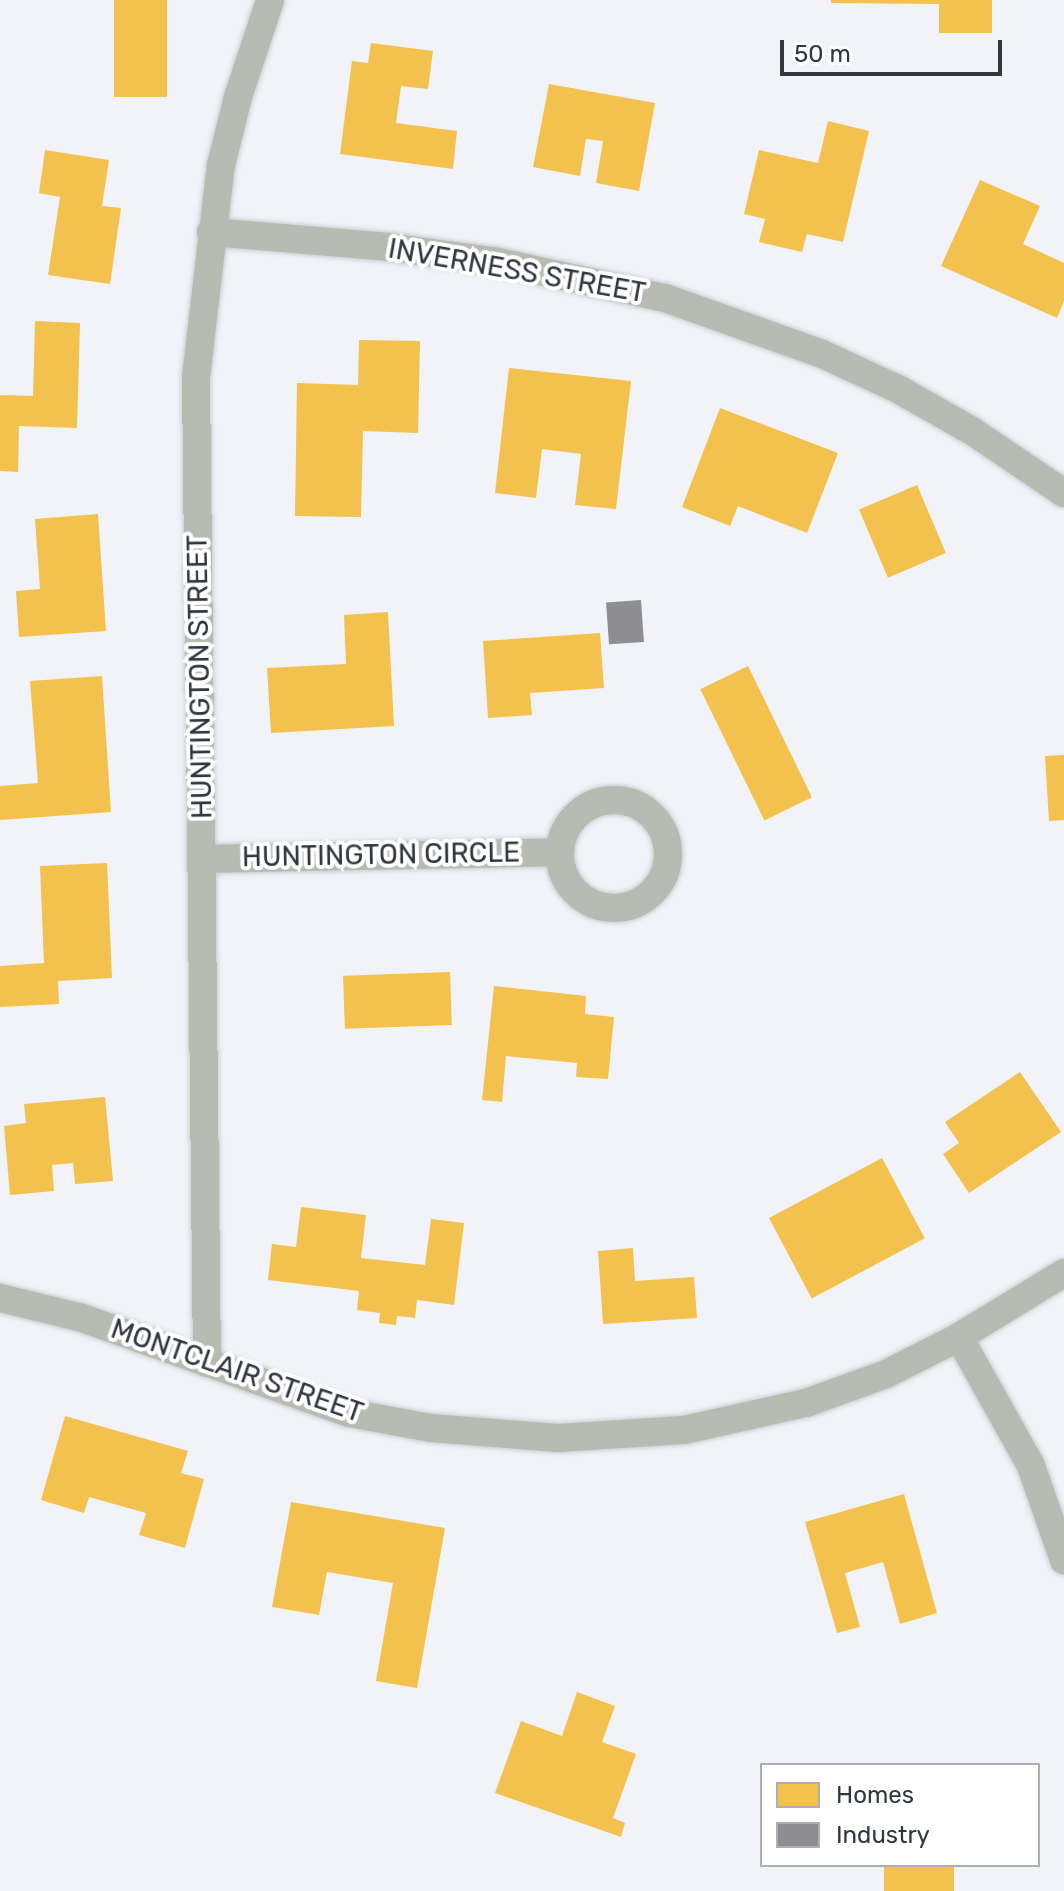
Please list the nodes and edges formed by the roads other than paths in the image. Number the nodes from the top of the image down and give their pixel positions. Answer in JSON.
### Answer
{"nodes":[{"id":1,"x":270,"y":0,"type":"edge"},
{"id":2,"x":211,"y":232,"type":"junction"},
{"id":3,"x":1064,"y":493,"type":"edge"},
{"id":4,"x":559,"y":852,"type":"dead end"},
{"id":5,"x":203,"y":859,"type":"junction"},
{"id":6,"x":1064,"y":1273,"type":"edge"},
{"id":7,"x":0,"y":1298,"type":"edge"},
{"id":8,"x":959,"y":1337,"type":"junction"},
{"id":9,"x":207,"y":1363,"type":"junction"},
{"id":10,"x":1064,"y":1560,"type":"edge"}],
"edges":[{"from":1,"to":2,"type":"street","name":"HUNTINGTON STREET"},
{"from":2,"to":3,"type":"street","name":"INVERNESS STREET"},
{"from":2,"to":5,"type":"street","name":"HUNTINGTON STREET"},
{"from":4,"to":5,"type":"street","name":"HUNTINGTON CIRCLE"},
{"from":5,"to":9,"type":"street","name":"HUNTINGTON STREET"},
{"from":6,"to":8,"type":"street","name":"MONTCLAIR STREET"},
{"from":7,"to":9,"type":"street","name":"MONTCLAIR STREET"},
{"from":8,"to":9,"type":"street","name":"MONTCLAIR STREET"},
{"from":8,"to":10,"type":"street"}]}
